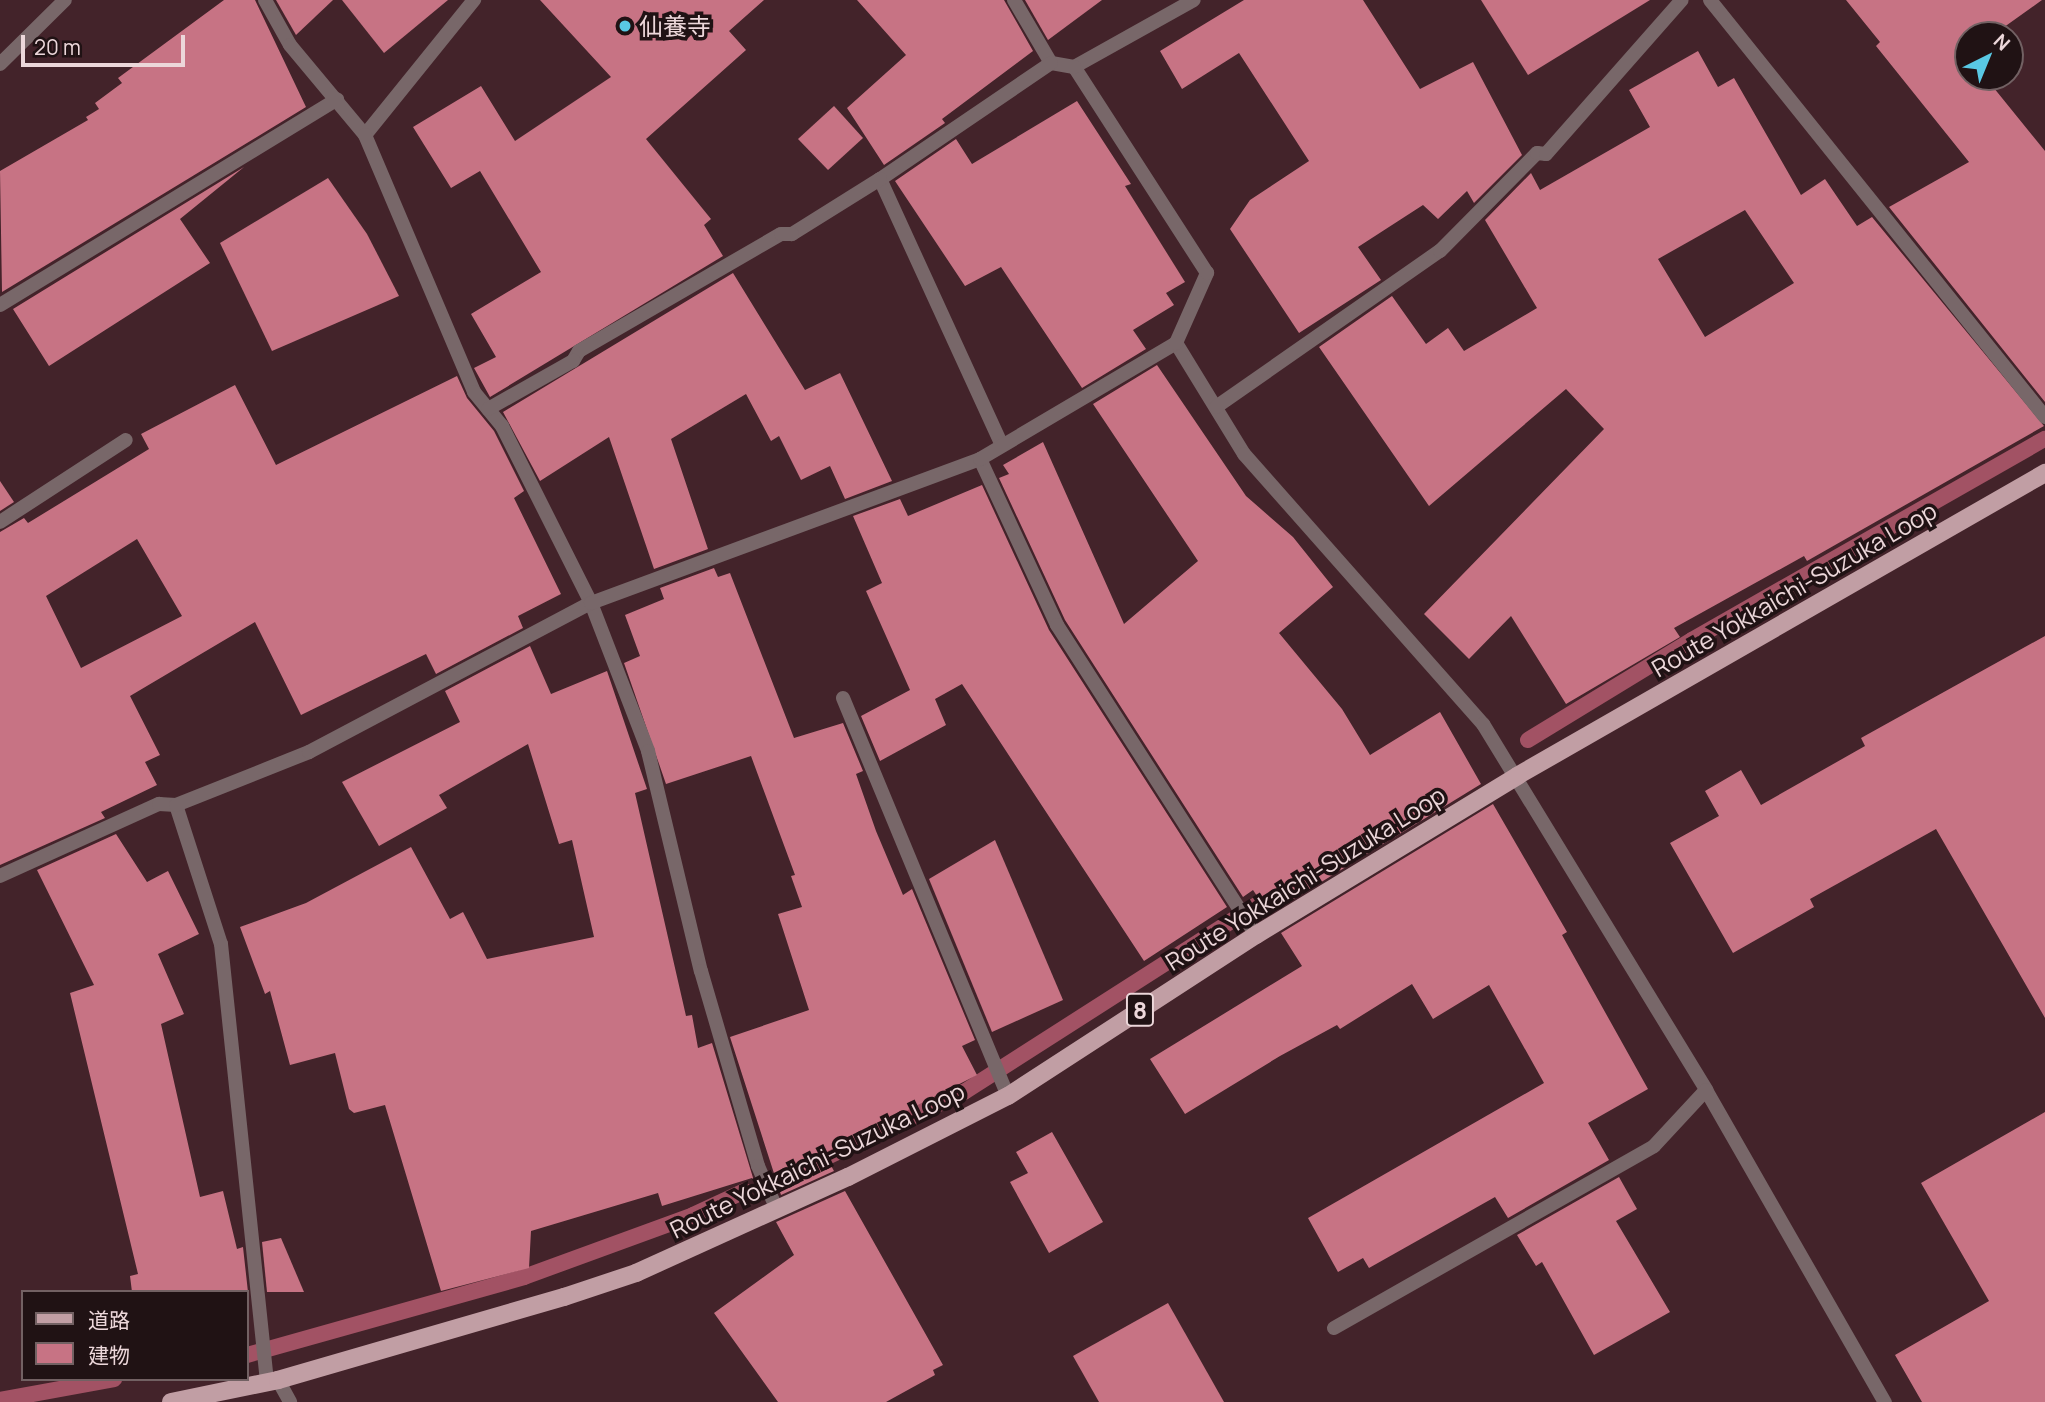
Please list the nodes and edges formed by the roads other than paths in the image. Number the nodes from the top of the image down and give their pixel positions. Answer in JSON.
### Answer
{"nodes":[{"id":1,"x":65,"y":0,"type":"edge"},
{"id":2,"x":265,"y":0,"type":"edge"},
{"id":3,"x":474,"y":0,"type":"edge"},
{"id":4,"x":1014,"y":0,"type":"edge"},
{"id":5,"x":1194,"y":0,"type":"edge"},
{"id":6,"x":1682,"y":0,"type":"edge"},
{"id":7,"x":1710,"y":0,"type":"edge"},
{"id":8,"x":1051,"y":63,"type":"junction"},
{"id":9,"x":0,"y":64,"type":"edge"},
{"id":10,"x":1074,"y":67,"type":"junction"},
{"id":11,"x":337,"y":99,"type":"junction"},
{"id":12,"x":365,"y":135,"type":"junction"},
{"id":13,"x":880,"y":179,"type":"junction"},
{"id":14,"x":0,"y":304,"type":"edge"},
{"id":15,"x":1176,"y":343,"type":"junction"},
{"id":16,"x":1216,"y":407,"type":"junction"},
{"id":17,"x":488,"y":409,"type":"junction"},
{"id":18,"x":2045,"y":417,"type":"edge"},
{"id":19,"x":126,"y":440,"type":"dead end"},
{"id":20,"x":1002,"y":445,"type":"junction"},
{"id":21,"x":980,"y":459,"type":"junction"},
{"id":22,"x":2045,"y":473,"type":"edge"},
{"id":23,"x":0,"y":522,"type":"edge"},
{"id":24,"x":591,"y":603,"type":"junction"},
{"id":25,"x":843,"y":698,"type":"dead end"},
{"id":26,"x":1517,"y":776,"type":"junction"},
{"id":27,"x":176,"y":805,"type":"junction"},
{"id":28,"x":0,"y":877,"type":"edge"},
{"id":29,"x":1255,"y":933,"type":"junction"},
{"id":30,"x":1706,"y":1090,"type":"junction"},
{"id":31,"x":1007,"y":1096,"type":"junction"},
{"id":32,"x":777,"y":1210,"type":"junction"},
{"id":33,"x":1334,"y":1328,"type":"dead end"},
{"id":34,"x":270,"y":1380,"type":"junction"},
{"id":35,"x":171,"y":1402,"type":"edge"},
{"id":36,"x":290,"y":1402,"type":"edge"},
{"id":37,"x":1885,"y":1402,"type":"edge"}],
"edges":[{"from":1,"to":9,"type":"street"},
{"from":2,"to":11,"type":"street"},
{"from":3,"to":12,"type":"street"},
{"from":4,"to":8,"type":"street"},
{"from":5,"to":10,"type":"street"},
{"from":6,"to":16,"type":"street"},
{"from":7,"to":18,"type":"street"},
{"from":8,"to":10,"type":"street"},
{"from":8,"to":13,"type":"street"},
{"from":10,"to":15,"type":"street"},
{"from":11,"to":12,"type":"street"},
{"from":11,"to":14,"type":"street"},
{"from":12,"to":17,"type":"street"},
{"from":13,"to":17,"type":"street"},
{"from":13,"to":20,"type":"street"},
{"from":15,"to":16,"type":"street"},
{"from":15,"to":20,"type":"street"},
{"from":16,"to":26,"type":"street"},
{"from":17,"to":24,"type":"street"},
{"from":19,"to":23,"type":"street"},
{"from":20,"to":21,"type":"street"},
{"from":21,"to":24,"type":"street"},
{"from":21,"to":29,"type":"street"},
{"from":22,"to":26,"type":"main road","name":"Route Yokkaichi-Suzuka Loop","number":"8"},
{"from":24,"to":27,"type":"street"},
{"from":24,"to":32,"type":"street"},
{"from":25,"to":31,"type":"street"},
{"from":26,"to":29,"type":"main road","name":"Route Yokkaichi-Suzuka Loop","number":"8"},
{"from":26,"to":30,"type":"street"},
{"from":27,"to":28,"type":"street"},
{"from":27,"to":34,"type":"street"},
{"from":29,"to":31,"type":"main road","name":"Route Yokkaichi-Suzuka Loop","number":"8"},
{"from":30,"to":33,"type":"street"},
{"from":30,"to":37,"type":"street"},
{"from":31,"to":32,"type":"main road","name":"Route Yokkaichi-Suzuka Loop","number":"8"},
{"from":32,"to":34,"type":"main road","name":"Route Yokkaichi-Suzuka Loop","number":"8"},
{"from":34,"to":35,"type":"main road","name":"Route Yokkaichi-Suzuka Loop","number":"8"},
{"from":34,"to":36,"type":"street"}]}
